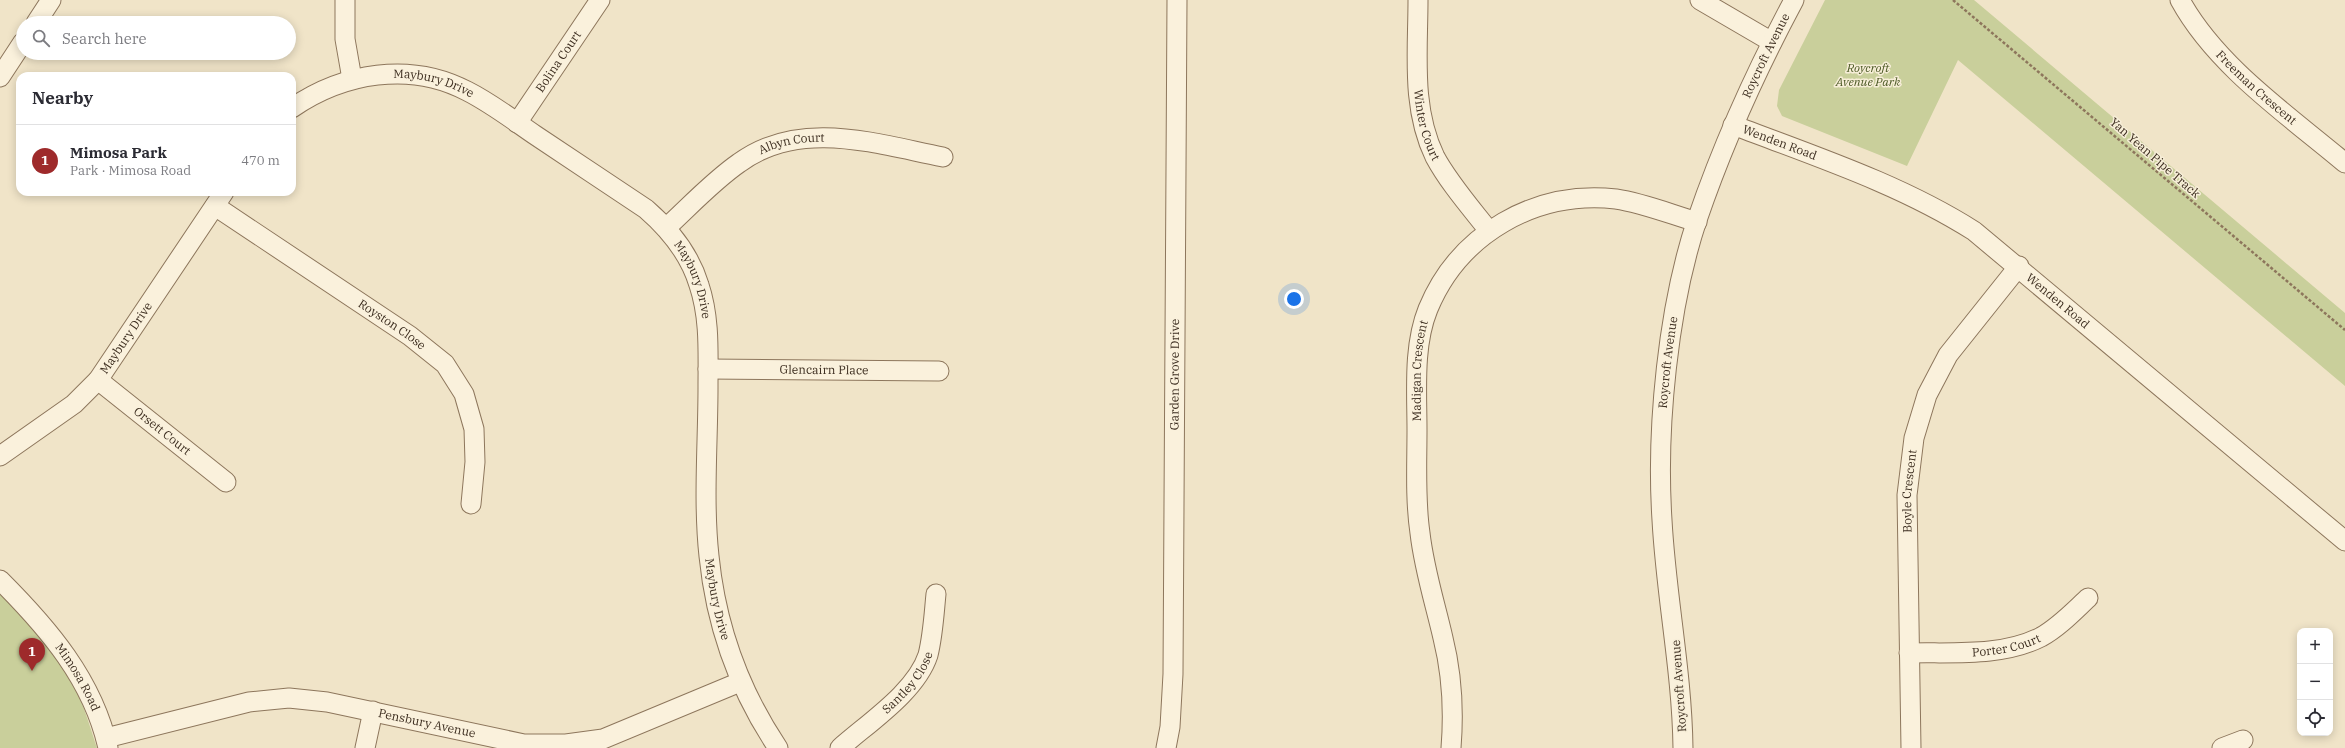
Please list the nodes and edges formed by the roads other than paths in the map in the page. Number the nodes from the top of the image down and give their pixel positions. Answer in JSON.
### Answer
{"nodes":[{"id":1,"x":51,"y":0,"type":"edge"},
{"id":2,"x":345,"y":0,"type":"edge"},
{"id":3,"x":600,"y":0,"type":"edge"},
{"id":4,"x":1178,"y":0,"type":"edge"},
{"id":5,"x":1418,"y":0,"type":"edge"},
{"id":6,"x":1700,"y":0,"type":"edge"},
{"id":7,"x":1794,"y":0,"type":"edge"},
{"id":8,"x":2180,"y":0,"type":"edge"},
{"id":9,"x":41,"y":16,"type":"edge"},
{"id":10,"x":1772,"y":42,"type":"junction"},
{"id":11,"x":16,"y":53,"type":"edge"},
{"id":12,"x":0,"y":77,"type":"edge"},
{"id":13,"x":352,"y":79,"type":"junction"},
{"id":14,"x":296,"y":105,"type":"edge"},
{"id":15,"x":517,"y":123,"type":"junction"},
{"id":16,"x":1733,"y":125,"type":"junction"},
{"id":17,"x":943,"y":157,"type":"dead end"},
{"id":18,"x":2345,"y":163,"type":"edge"},
{"id":19,"x":219,"y":199,"type":"edge"},
{"id":20,"x":1697,"y":222,"type":"junction"},
{"id":21,"x":666,"y":228,"type":"junction"},
{"id":22,"x":1489,"y":231,"type":"junction"},
{"id":23,"x":2019,"y":266,"type":"junction"},
{"id":24,"x":708,"y":369,"type":"junction"},
{"id":25,"x":939,"y":371,"type":"dead end"},
{"id":26,"x":98,"y":380,"type":"junction"},
{"id":27,"x":0,"y":456,"type":"edge"},
{"id":28,"x":226,"y":482,"type":"dead end"},
{"id":29,"x":471,"y":504,"type":"dead end"},
{"id":30,"x":2345,"y":541,"type":"edge"},
{"id":31,"x":0,"y":580,"type":"edge"},
{"id":32,"x":936,"y":594,"type":"dead end"},
{"id":33,"x":2088,"y":598,"type":"dead end"},
{"id":34,"x":1909,"y":653,"type":"junction"},
{"id":35,"x":740,"y":682,"type":"junction"},
{"id":36,"x":372,"y":711,"type":"junction"},
{"id":37,"x":2243,"y":740,"type":"dead end"},
{"id":38,"x":107,"y":743,"type":"edge"},
{"id":39,"x":547,"y":747,"type":"edge"},
{"id":40,"x":365,"y":748,"type":"edge"},
{"id":41,"x":778,"y":748,"type":"edge"},
{"id":42,"x":840,"y":748,"type":"edge"},
{"id":43,"x":1166,"y":748,"type":"edge"},
{"id":44,"x":1451,"y":748,"type":"edge"},
{"id":45,"x":1682,"y":748,"type":"edge"},
{"id":46,"x":1911,"y":748,"type":"edge"},
{"id":47,"x":2222,"y":748,"type":"edge"}],
"edges":[{"from":1,"to":9,"type":"street"},
{"from":2,"to":13,"type":"street"},
{"from":3,"to":15,"type":"street","name":"Bolina Court"},
{"from":4,"to":43,"type":"street","name":"Garden Grove Drive"},
{"from":5,"to":22,"type":"street","name":"Winter Court"},
{"from":6,"to":10,"type":"street"},
{"from":7,"to":10,"type":"street","name":"Roycroft Avenue"},
{"from":8,"to":18,"type":"street","name":"Freeman Crescent"},
{"from":10,"to":16,"type":"street","name":"Roycroft Avenue"},
{"from":11,"to":12,"type":"street"},
{"from":13,"to":14,"type":"street","name":"Maybury Drive"},
{"from":13,"to":15,"type":"street","name":"Maybury Drive"},
{"from":15,"to":21,"type":"street","name":"Maybury Drive"},
{"from":16,"to":20,"type":"street","name":"Roycroft Avenue"},
{"from":16,"to":23,"type":"street","name":"Wenden Road"},
{"from":17,"to":21,"type":"street","name":"Albyn Court"},
{"from":19,"to":26,"type":"street","name":"Maybury Drive"},
{"from":19,"to":29,"type":"street","name":"Royston Close"},
{"from":20,"to":22,"type":"street","name":"Madigan Crescent"},
{"from":20,"to":45,"type":"street","name":"Roycroft Avenue"},
{"from":21,"to":24,"type":"street","name":"Maybury Drive"},
{"from":22,"to":44,"type":"street","name":"Madigan Crescent"},
{"from":23,"to":30,"type":"street","name":"Wenden Road"},
{"from":23,"to":34,"type":"street","name":"Boyle Crescent"},
{"from":24,"to":25,"type":"street","name":"Glencairn Place"},
{"from":24,"to":35,"type":"street","name":"Maybury Drive"},
{"from":26,"to":27,"type":"street","name":"Maybury Drive"},
{"from":26,"to":28,"type":"street","name":"Orsett Court"},
{"from":31,"to":38,"type":"street","name":"Mimosa Road"},
{"from":32,"to":42,"type":"street","name":"Santley Close"},
{"from":33,"to":34,"type":"street","name":"Porter Court"},
{"from":34,"to":46,"type":"street","name":"Boyle Crescent"},
{"from":35,"to":39,"type":"street","name":"Pensbury Avenue"},
{"from":35,"to":41,"type":"street","name":"Maybury Drive"},
{"from":36,"to":38,"type":"street","name":"Pensbury Avenue"},
{"from":36,"to":39,"type":"street","name":"Pensbury Avenue"},
{"from":36,"to":40,"type":"street"},
{"from":37,"to":47,"type":"street"}]}
